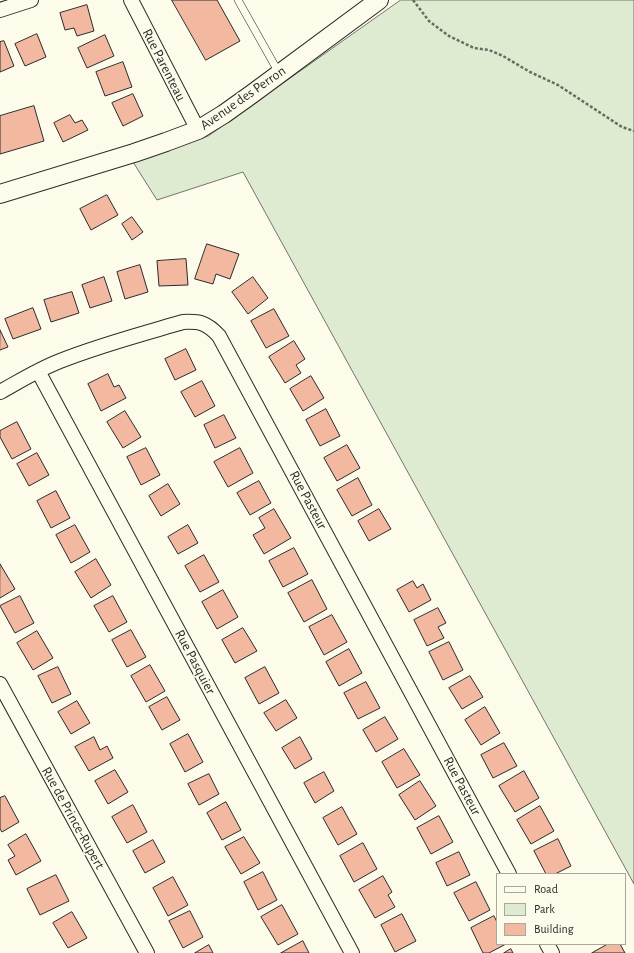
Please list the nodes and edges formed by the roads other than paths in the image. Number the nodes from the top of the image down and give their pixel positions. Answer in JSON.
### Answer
{"nodes":[{"id":1,"x":31,"y":0,"type":"edge"},
{"id":2,"x":131,"y":0,"type":"edge"},
{"id":3,"x":238,"y":0,"type":"edge"},
{"id":4,"x":379,"y":0,"type":"edge"},
{"id":5,"x":0,"y":10,"type":"edge"},
{"id":6,"x":279,"y":73,"type":"junction"},
{"id":7,"x":198,"y":130,"type":"junction"},
{"id":8,"x":0,"y":194,"type":"edge"},
{"id":9,"x":38,"y":371,"type":"junction"},
{"id":10,"x":0,"y":392,"type":"edge"},
{"id":11,"x":0,"y":684,"type":"edge"},
{"id":12,"x":508,"y":873,"type":"edge"},
{"id":13,"x":147,"y":953,"type":"edge"},
{"id":14,"x":352,"y":953,"type":"edge"}],
"edges":[{"from":1,"to":5,"type":"street"},
{"from":2,"to":7,"type":"street","name":"Rue Parenteau"},
{"from":3,"to":6,"type":"lane"},
{"from":4,"to":6,"type":"street","name":"Avenue des Perron"},
{"from":6,"to":7,"type":"street","name":"Avenue des Perron"},
{"from":7,"to":8,"type":"street","name":"Avenue des Perron"},
{"from":9,"to":10,"type":"street","name":"Rue Pasteur"},
{"from":9,"to":12,"type":"street","name":"Rue Pasteur"},
{"from":9,"to":14,"type":"street","name":"Rue Pasquier"},
{"from":11,"to":13,"type":"street","name":"Rue de Prince-Rupert"}]}
